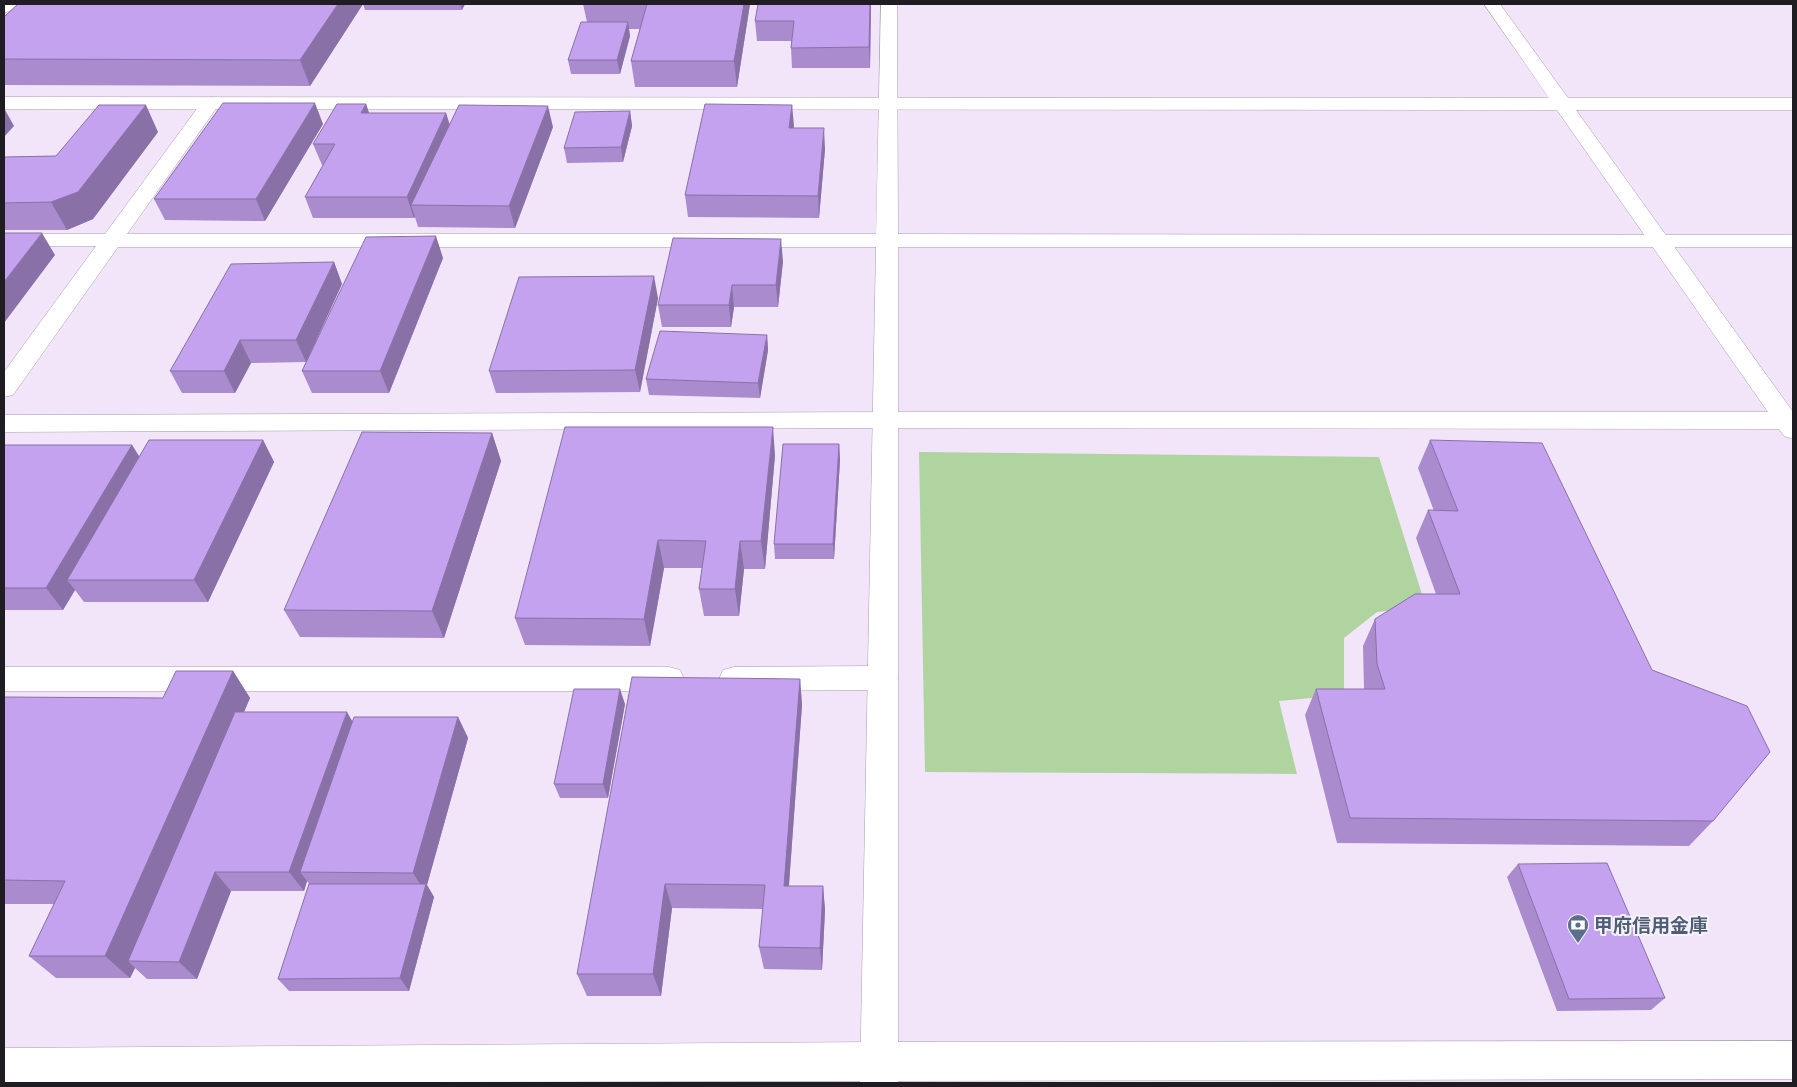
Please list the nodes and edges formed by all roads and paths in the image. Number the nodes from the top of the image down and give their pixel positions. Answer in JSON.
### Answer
{"nodes":[{"id":1,"x":11,"y":4,"type":"edge"},
{"id":2,"x":889,"y":4,"type":"edge"},
{"id":3,"x":1492,"y":4,"type":"edge"},
{"id":4,"x":4,"y":8,"type":"edge"},
{"id":5,"x":211,"y":103,"type":"junction"},
{"id":6,"x":888,"y":103,"type":"junction"},
{"id":7,"x":4,"y":104,"type":"edge"},
{"id":8,"x":1562,"y":104,"type":"junction"},
{"id":9,"x":1793,"y":104,"type":"edge"},
{"id":10,"x":114,"y":239,"type":"junction"},
{"id":11,"x":4,"y":240,"type":"edge"},
{"id":12,"x":1793,"y":241,"type":"edge"},
{"id":13,"x":887,"y":242,"type":"junction"},
{"id":14,"x":1660,"y":242,"type":"junction"},
{"id":15,"x":4,"y":388,"type":"edge"},
{"id":16,"x":886,"y":420,"type":"junction"},
{"id":17,"x":4,"y":424,"type":"edge"},
{"id":18,"x":1791,"y":424,"type":"edge"},
{"id":19,"x":883,"y":678,"type":"junction"},
{"id":20,"x":4,"y":679,"type":"edge"},
{"id":21,"x":1793,"y":1060,"type":"edge"},
{"id":22,"x":4,"y":1067,"type":"edge"},
{"id":23,"x":879,"y":1072,"type":"edge"}],
"edges":[{"from":1,"to":4,"type":"street"},
{"from":2,"to":6,"type":"street"},
{"from":3,"to":8,"type":"street"},
{"from":5,"to":6,"type":"street"},
{"from":5,"to":7,"type":"street"},
{"from":5,"to":10,"type":"street"},
{"from":6,"to":8,"type":"street"},
{"from":6,"to":13,"type":"street"},
{"from":8,"to":9,"type":"street"},
{"from":8,"to":14,"type":"street"},
{"from":10,"to":11,"type":"street"},
{"from":10,"to":13,"type":"street"},
{"from":10,"to":15,"type":"street"},
{"from":12,"to":14,"type":"street"},
{"from":13,"to":14,"type":"street"},
{"from":13,"to":16,"type":"street"},
{"from":14,"to":18,"type":"street"},
{"from":16,"to":17,"type":"street"},
{"from":16,"to":18,"type":"street"},
{"from":16,"to":19,"type":"street"},
{"from":19,"to":20,"type":"street"},
{"from":19,"to":23,"type":"street"},
{"from":21,"to":23,"type":"street"},
{"from":22,"to":23,"type":"street"}]}
